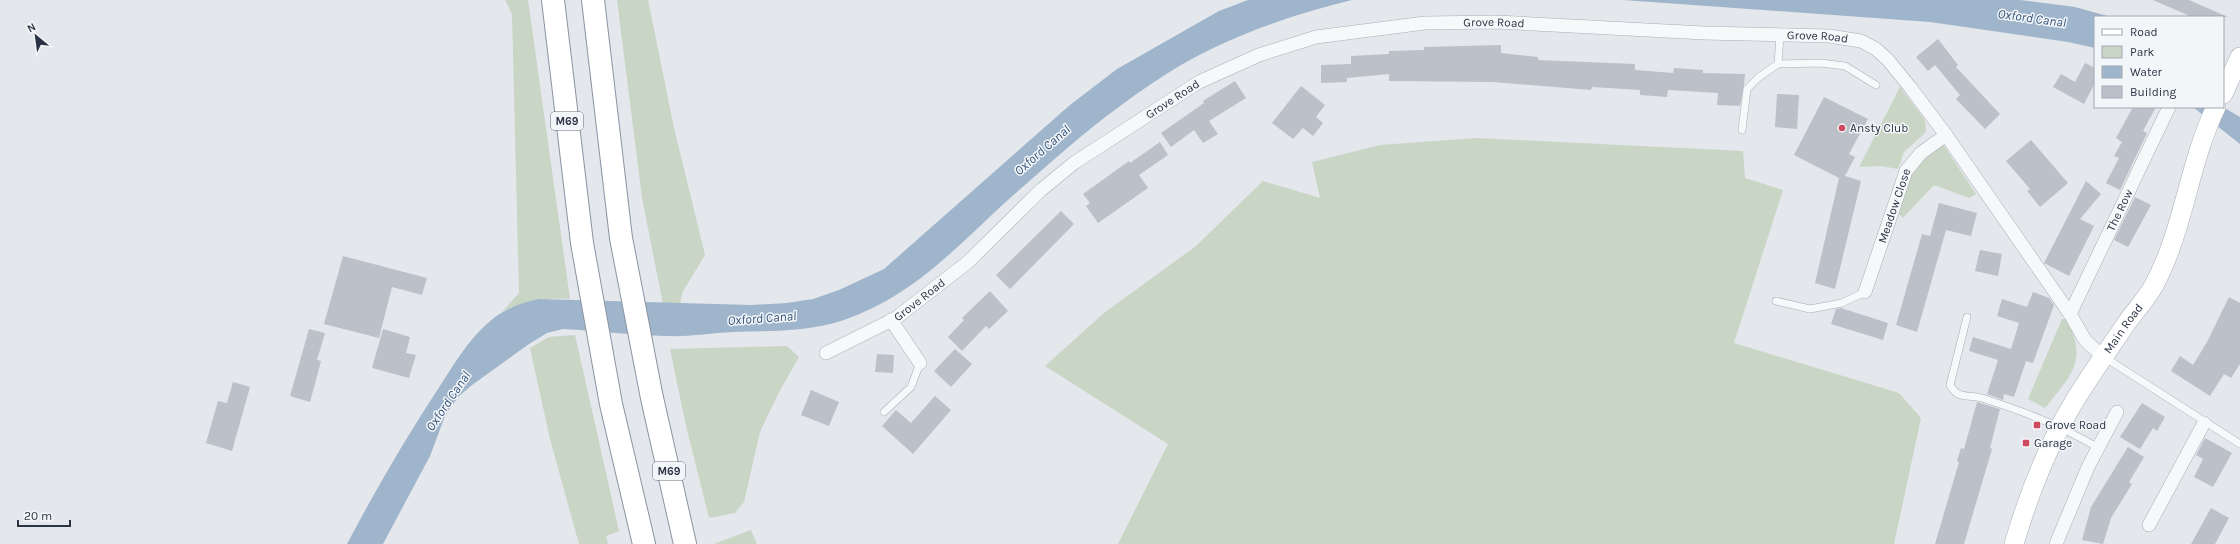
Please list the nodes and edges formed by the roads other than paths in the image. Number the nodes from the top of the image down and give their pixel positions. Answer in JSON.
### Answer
{"nodes":[{"id":1,"x":553,"y":0,"type":"edge"},
{"id":2,"x":593,"y":0,"type":"edge"},
{"id":3,"x":1780,"y":35,"type":"junction"},
{"id":4,"x":2240,"y":57,"type":"edge"},
{"id":5,"x":1778,"y":64,"type":"junction"},
{"id":6,"x":1876,"y":85,"type":"dead end"},
{"id":7,"x":2226,"y":87,"type":"edge"},
{"id":8,"x":2169,"y":108,"type":"edge"},
{"id":9,"x":2216,"y":108,"type":"edge"},
{"id":10,"x":1742,"y":130,"type":"dead end"},
{"id":11,"x":1946,"y":135,"type":"junction"},
{"id":12,"x":1865,"y":292,"type":"joint"},
{"id":13,"x":1776,"y":301,"type":"dead end"},
{"id":14,"x":2070,"y":314,"type":"junction"},
{"id":15,"x":1967,"y":317,"type":"dead end"},
{"id":16,"x":891,"y":320,"type":"junction"},
{"id":17,"x":826,"y":352,"type":"dead end"},
{"id":18,"x":2103,"y":357,"type":"junction"},
{"id":19,"x":920,"y":363,"type":"joint"},
{"id":20,"x":884,"y":412,"type":"dead end"},
{"id":21,"x":2116,"y":412,"type":"dead end"},
{"id":22,"x":2204,"y":423,"type":"junction"},
{"id":23,"x":2061,"y":426,"type":"junction"},
{"id":24,"x":2240,"y":444,"type":"edge"},
{"id":25,"x":2097,"y":447,"type":"junction"},
{"id":26,"x":2149,"y":526,"type":"dead end"},
{"id":27,"x":644,"y":544,"type":"edge"},
{"id":28,"x":686,"y":544,"type":"edge"},
{"id":29,"x":2014,"y":544,"type":"edge"},
{"id":30,"x":2056,"y":544,"type":"edge"}],
"edges":[{"from":1,"to":27,"type":"highway","number":"M69"},
{"from":2,"to":28,"type":"highway","number":"M69"},
{"from":3,"to":5,"type":"lane"},
{"from":3,"to":11,"type":"street","name":"Grove Road"},
{"from":3,"to":16,"type":"street","name":"Grove Road"},
{"from":4,"to":7,"type":"main road"},
{"from":5,"to":6,"type":"lane"},
{"from":5,"to":10,"type":"lane"},
{"from":8,"to":14,"type":"street","name":"The Row"},
{"from":9,"to":18,"type":"main road","name":"Main Road"},
{"from":11,"to":12,"type":"street","name":"Meadow Close"},
{"from":11,"to":14,"type":"street","name":"Grove Road"},
{"from":12,"to":13,"type":"lane"},
{"from":14,"to":18,"type":"street","name":"Grove Road"},
{"from":15,"to":23,"type":"lane"},
{"from":16,"to":17,"type":"street","name":"Grove Road"},
{"from":16,"to":19,"type":"street"},
{"from":18,"to":22,"type":"lane"},
{"from":18,"to":23,"type":"main road","name":"Main Road"},
{"from":19,"to":20,"type":"lane"},
{"from":21,"to":25,"type":"street"},
{"from":22,"to":24,"type":"lane"},
{"from":22,"to":26,"type":"street"},
{"from":23,"to":25,"type":"lane"},
{"from":23,"to":29,"type":"main road","name":"Main Road"},
{"from":25,"to":30,"type":"street"}]}
